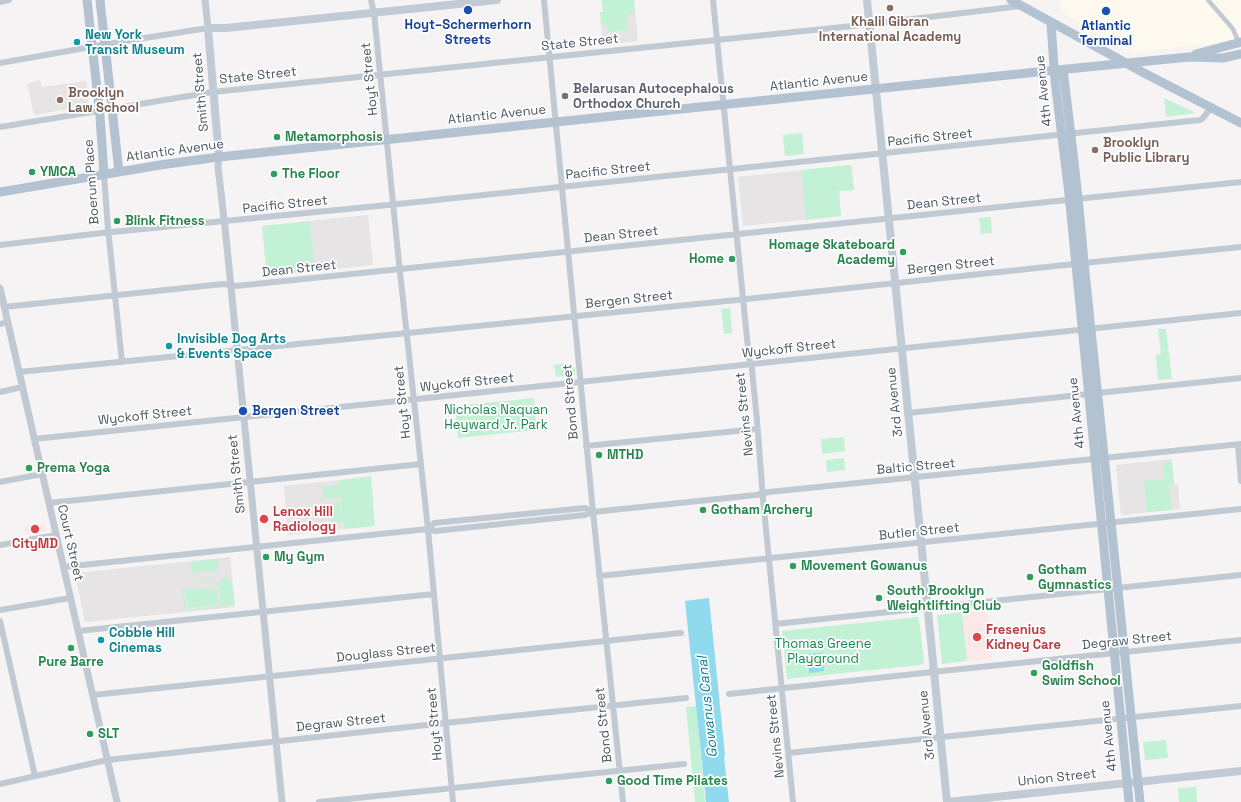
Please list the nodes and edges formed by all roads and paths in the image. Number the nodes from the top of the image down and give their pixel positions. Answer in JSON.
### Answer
{"nodes":[{"id":1,"x":9,"y":0,"type":"edge"},
{"id":2,"x":87,"y":0,"type":"edge"},
{"id":3,"x":100,"y":0,"type":"edge"},
{"id":4,"x":205,"y":0,"type":"edge"},
{"id":5,"x":371,"y":0,"type":"edge"},
{"id":6,"x":497,"y":0,"type":"edge"},
{"id":7,"x":544,"y":0,"type":"edge"},
{"id":8,"x":713,"y":0,"type":"edge"},
{"id":9,"x":867,"y":0,"type":"edge"},
{"id":10,"x":1011,"y":0,"type":"edge"},
{"id":11,"x":1208,"y":0,"type":"edge"},
{"id":12,"x":0,"y":2,"type":"edge"},
{"id":13,"x":1021,"y":6,"type":"junction"},
{"id":14,"x":374,"y":13,"type":"junction"},
{"id":15,"x":1051,"y":23,"type":"junction"},
{"id":16,"x":869,"y":24,"type":"junction"},
{"id":17,"x":208,"y":28,"type":"junction"},
{"id":18,"x":717,"y":40,"type":"junction"},
{"id":19,"x":104,"y":44,"type":"junction"},
{"id":20,"x":1240,"y":45,"type":"edge"},
{"id":21,"x":92,"y":47,"type":"junction"},
{"id":22,"x":1241,"y":54,"type":"edge"},
{"id":23,"x":549,"y":57,"type":"junction"},
{"id":24,"x":1189,"y":57,"type":"junction"},
{"id":25,"x":0,"y":63,"type":"edge"},
{"id":26,"x":1126,"y":63,"type":"junction"},
{"id":27,"x":1059,"y":70,"type":"junction"},
{"id":28,"x":380,"y":75,"type":"junction"},
{"id":29,"x":876,"y":89,"type":"junction"},
{"id":30,"x":213,"y":92,"type":"junction"},
{"id":31,"x":724,"y":105,"type":"junction"},
{"id":32,"x":1212,"y":107,"type":"junction"},
{"id":33,"x":112,"y":108,"type":"junction"},
{"id":34,"x":99,"y":110,"type":"junction"},
{"id":35,"x":555,"y":122,"type":"junction"},
{"id":36,"x":1241,"y":124,"type":"edge"},
{"id":37,"x":0,"y":127,"type":"edge"},
{"id":38,"x":1066,"y":134,"type":"junction"},
{"id":39,"x":387,"y":140,"type":"junction"},
{"id":40,"x":882,"y":154,"type":"junction"},
{"id":41,"x":219,"y":157,"type":"junction"},
{"id":42,"x":730,"y":170,"type":"junction"},
{"id":43,"x":119,"y":172,"type":"junction"},
{"id":44,"x":104,"y":174,"type":"junction"},
{"id":45,"x":1241,"y":182,"type":"edge"},
{"id":46,"x":562,"y":187,"type":"junction"},
{"id":47,"x":0,"y":192,"type":"edge"},
{"id":48,"x":1074,"y":200,"type":"junction"},
{"id":49,"x":393,"y":205,"type":"junction"},
{"id":50,"x":889,"y":219,"type":"junction"},
{"id":51,"x":224,"y":222,"type":"junction"},
{"id":52,"x":109,"y":233,"type":"junction"},
{"id":53,"x":736,"y":234,"type":"junction"},
{"id":54,"x":0,"y":245,"type":"edge"},
{"id":55,"x":1241,"y":247,"type":"edge"},
{"id":56,"x":568,"y":252,"type":"junction"},
{"id":57,"x":1080,"y":263,"type":"junction"},
{"id":58,"x":400,"y":269,"type":"junction"},
{"id":59,"x":895,"y":283,"type":"junction"},
{"id":60,"x":230,"y":285,"type":"junction"},
{"id":61,"x":0,"y":288,"type":"edge"},
{"id":62,"x":115,"y":296,"type":"junction"},
{"id":63,"x":743,"y":300,"type":"junction"},
{"id":64,"x":4,"y":307,"type":"junction"},
{"id":65,"x":1241,"y":313,"type":"edge"},
{"id":66,"x":575,"y":317,"type":"junction"},
{"id":67,"x":4,"y":323,"type":"edge"},
{"id":68,"x":1087,"y":329,"type":"junction"},
{"id":69,"x":407,"y":334,"type":"junction"},
{"id":70,"x":902,"y":348,"type":"junction"},
{"id":71,"x":237,"y":351,"type":"junction"},
{"id":72,"x":122,"y":362,"type":"junction"},
{"id":73,"x":750,"y":364,"type":"junction"},
{"id":74,"x":19,"y":372,"type":"junction"},
{"id":75,"x":1241,"y":378,"type":"edge"},
{"id":76,"x":580,"y":382,"type":"junction"},
{"id":77,"x":22,"y":387,"type":"junction"},
{"id":78,"x":0,"y":392,"type":"edge"},
{"id":79,"x":1093,"y":394,"type":"junction"},
{"id":80,"x":414,"y":400,"type":"junction"},
{"id":81,"x":908,"y":413,"type":"junction"},
{"id":82,"x":243,"y":417,"type":"junction"},
{"id":83,"x":758,"y":429,"type":"junction"},
{"id":84,"x":34,"y":439,"type":"junction"},
{"id":85,"x":1239,"y":444,"type":"edge"},
{"id":86,"x":586,"y":446,"type":"junction"},
{"id":87,"x":1100,"y":459,"type":"junction"},
{"id":88,"x":421,"y":464,"type":"junction"},
{"id":89,"x":42,"y":474,"type":"junction"},
{"id":90,"x":915,"y":478,"type":"junction"},
{"id":91,"x":1241,"y":481,"type":"edge"},
{"id":92,"x":0,"y":482,"type":"edge"},
{"id":93,"x":250,"y":482,"type":"junction"},
{"id":94,"x":763,"y":493,"type":"junction"},
{"id":95,"x":49,"y":503,"type":"junction"},
{"id":96,"x":1241,"y":508,"type":"edge"},
{"id":97,"x":593,"y":512,"type":"junction"},
{"id":98,"x":1106,"y":523,"type":"junction"},
{"id":99,"x":428,"y":529,"type":"junction"},
{"id":100,"x":56,"y":535,"type":"junction"},
{"id":101,"x":921,"y":543,"type":"junction"},
{"id":102,"x":0,"y":545,"type":"edge"},
{"id":103,"x":256,"y":547,"type":"junction"},
{"id":104,"x":769,"y":559,"type":"junction"},
{"id":105,"x":63,"y":567,"type":"junction"},
{"id":106,"x":1241,"y":575,"type":"edge"},
{"id":107,"x":599,"y":576,"type":"junction"},
{"id":108,"x":1113,"y":588,"type":"junction"},
{"id":109,"x":434,"y":594,"type":"junction"},
{"id":110,"x":70,"y":598,"type":"junction"},
{"id":111,"x":928,"y":608,"type":"junction"},
{"id":112,"x":0,"y":610,"type":"edge"},
{"id":113,"x":263,"y":611,"type":"junction"},
{"id":114,"x":0,"y":621,"type":"edge"},
{"id":115,"x":775,"y":624,"type":"junction"},
{"id":116,"x":78,"y":631,"type":"junction"},
{"id":117,"x":681,"y":633,"type":"dead end"},
{"id":118,"x":1241,"y":640,"type":"edge"},
{"id":119,"x":606,"y":641,"type":"junction"},
{"id":120,"x":1119,"y":653,"type":"junction"},
{"id":121,"x":439,"y":658,"type":"junction"},
{"id":122,"x":934,"y":672,"type":"junction"},
{"id":123,"x":269,"y":676,"type":"junction"},
{"id":124,"x":782,"y":689,"type":"junction"},
{"id":125,"x":729,"y":694,"type":"dead end"},
{"id":126,"x":92,"y":695,"type":"junction"},
{"id":127,"x":686,"y":698,"type":"dead end"},
{"id":128,"x":614,"y":706,"type":"junction"},
{"id":129,"x":1241,"y":706,"type":"edge"},
{"id":130,"x":1131,"y":717,"type":"junction"},
{"id":131,"x":1121,"y":718,"type":"junction"},
{"id":132,"x":445,"y":723,"type":"junction"},
{"id":133,"x":941,"y":737,"type":"junction"},
{"id":134,"x":276,"y":741,"type":"junction"},
{"id":135,"x":788,"y":753,"type":"junction"},
{"id":136,"x":107,"y":760,"type":"junction"},
{"id":137,"x":684,"y":764,"type":"dead end"},
{"id":138,"x":620,"y":771,"type":"junction"},
{"id":139,"x":1241,"y":771,"type":"edge"},
{"id":140,"x":35,"y":776,"type":"junction"},
{"id":141,"x":1138,"y":782,"type":"junction"},
{"id":142,"x":1127,"y":783,"type":"junction"},
{"id":143,"x":0,"y":784,"type":"edge"},
{"id":144,"x":452,"y":788,"type":"junction"},
{"id":145,"x":117,"y":802,"type":"edge"},
{"id":146,"x":282,"y":802,"type":"edge"},
{"id":147,"x":318,"y":802,"type":"edge"},
{"id":148,"x":453,"y":802,"type":"edge"},
{"id":149,"x":623,"y":802,"type":"edge"},
{"id":150,"x":793,"y":802,"type":"edge"},
{"id":151,"x":948,"y":802,"type":"edge"},
{"id":152,"x":1129,"y":802,"type":"edge"},
{"id":153,"x":1140,"y":802,"type":"edge"}],
"edges":[{"from":1,"to":12,"type":"street"},
{"from":2,"to":21,"type":"main road","name":"Boerum Place"},
{"from":3,"to":19,"type":"main road","name":"Boerum Place"},
{"from":4,"to":17,"type":"street","name":"Smith Street"},
{"from":5,"to":14,"type":"street","name":"Hoyt Street"},
{"from":6,"to":14,"type":"main road"},
{"from":7,"to":23,"type":"street","name":"Bond Street"},
{"from":8,"to":18,"type":"street","name":"Nevins Street"},
{"from":9,"to":16,"type":"main road","name":"3rd Avenue"},
{"from":10,"to":13,"type":"main road"},
{"from":11,"to":20,"type":"street"},
{"from":13,"to":15,"type":"main road"},
{"from":13,"to":16,"type":"street","name":"State Street"},
{"from":14,"to":17,"type":"main road"},
{"from":14,"to":28,"type":"street","name":"Hoyt Street"},
{"from":15,"to":26,"type":"main road"},
{"from":15,"to":27,"type":"main road","name":"4th Avenue"},
{"from":16,"to":18,"type":"street","name":"State Street"},
{"from":16,"to":29,"type":"main road","name":"3rd Avenue"},
{"from":17,"to":19,"type":"street"},
{"from":17,"to":30,"type":"main road","name":"Smith Street"},
{"from":18,"to":23,"type":"street","name":"State Street"},
{"from":18,"to":31,"type":"street","name":"Nevins Street"},
{"from":19,"to":21,"type":"street"},
{"from":19,"to":33,"type":"main road","name":"Boerum Place"},
{"from":20,"to":24,"type":"main road","name":"Atlantic Avenue"},
{"from":21,"to":25,"type":"street"},
{"from":21,"to":34,"type":"main road","name":"Boerum Place"},
{"from":22,"to":24,"type":"main road","name":"Atlantic Avenue"},
{"from":23,"to":28,"type":"street","name":"State Street"},
{"from":23,"to":35,"type":"street","name":"Bond Street"},
{"from":24,"to":26,"type":"main road","name":"Atlantic Avenue"},
{"from":26,"to":27,"type":"main road","name":"Atlantic Avenue"},
{"from":26,"to":32,"type":"main road"},
{"from":27,"to":29,"type":"main road","name":"Atlantic Avenue"},
{"from":27,"to":38,"type":"main road","name":"4th Avenue"},
{"from":28,"to":30,"type":"street","name":"State Street"},
{"from":28,"to":39,"type":"street","name":"Hoyt Street"},
{"from":29,"to":31,"type":"main road","name":"Atlantic Avenue"},
{"from":29,"to":40,"type":"main road","name":"3rd Avenue"},
{"from":30,"to":33,"type":"street","name":"State Street"},
{"from":30,"to":41,"type":"main road","name":"Smith Street"},
{"from":31,"to":35,"type":"main road","name":"Atlantic Avenue"},
{"from":31,"to":42,"type":"street","name":"Nevins Street"},
{"from":32,"to":36,"type":"main road"},
{"from":32,"to":38,"type":"street","name":"Pacific Street"},
{"from":33,"to":34,"type":"street","name":"State Street"},
{"from":33,"to":43,"type":"main road","name":"Boerum Place"},
{"from":34,"to":37,"type":"street","name":"State Street"},
{"from":34,"to":44,"type":"main road","name":"Boerum Place"},
{"from":35,"to":39,"type":"main road","name":"Atlantic Avenue"},
{"from":35,"to":46,"type":"street","name":"Bond Street"},
{"from":38,"to":40,"type":"street","name":"Pacific Street"},
{"from":38,"to":48,"type":"main road","name":"4th Avenue"},
{"from":39,"to":41,"type":"main road","name":"Atlantic Avenue"},
{"from":39,"to":49,"type":"street","name":"Hoyt Street"},
{"from":40,"to":42,"type":"street","name":"Pacific Street"},
{"from":40,"to":50,"type":"main road","name":"3rd Avenue"},
{"from":41,"to":43,"type":"main road","name":"Atlantic Avenue"},
{"from":41,"to":51,"type":"street","name":"Smith Street"},
{"from":42,"to":46,"type":"street","name":"Pacific Street"},
{"from":42,"to":53,"type":"street","name":"Nevins Street"},
{"from":43,"to":44,"type":"main road","name":"Atlantic Avenue"},
{"from":44,"to":47,"type":"main road","name":"Atlantic Avenue"},
{"from":44,"to":52,"type":"street","name":"Boerum Place"},
{"from":45,"to":48,"type":"street","name":"Dean Street"},
{"from":46,"to":49,"type":"street","name":"Pacific Street"},
{"from":46,"to":56,"type":"street","name":"Bond Street"},
{"from":48,"to":50,"type":"street","name":"Dean Street"},
{"from":48,"to":57,"type":"main road","name":"4th Avenue"},
{"from":49,"to":51,"type":"street","name":"Pacific Street"},
{"from":49,"to":58,"type":"street","name":"Hoyt Street"},
{"from":50,"to":53,"type":"street","name":"Dean Street"},
{"from":50,"to":59,"type":"main road","name":"3rd Avenue"},
{"from":51,"to":52,"type":"street","name":"Pacific Street"},
{"from":51,"to":60,"type":"street","name":"Smith Street"},
{"from":52,"to":54,"type":"street","name":"Pacific Street"},
{"from":52,"to":62,"type":"street","name":"Boerum Place"},
{"from":53,"to":56,"type":"street","name":"Dean Street"},
{"from":53,"to":63,"type":"street","name":"Nevins Street"},
{"from":55,"to":57,"type":"street","name":"Bergen Street"},
{"from":56,"to":58,"type":"street","name":"Dean Street"},
{"from":56,"to":66,"type":"street","name":"Bond Street"},
{"from":57,"to":59,"type":"street","name":"Bergen Street"},
{"from":57,"to":68,"type":"main road","name":"4th Avenue"},
{"from":58,"to":60,"type":"street","name":"Dean Street"},
{"from":58,"to":69,"type":"street","name":"Hoyt Street"},
{"from":59,"to":63,"type":"street","name":"Bergen Street"},
{"from":59,"to":70,"type":"main road","name":"3rd Avenue"},
{"from":60,"to":62,"type":"street","name":"Dean Street"},
{"from":60,"to":71,"type":"street","name":"Smith Street"},
{"from":61,"to":64,"type":"street","name":"Court Street"},
{"from":62,"to":64,"type":"street","name":"Dean Street"},
{"from":62,"to":72,"type":"street","name":"Boerum Place"},
{"from":63,"to":66,"type":"street","name":"Bergen Street"},
{"from":63,"to":73,"type":"street","name":"Nevins Street"},
{"from":64,"to":67,"type":"street","name":"Court Street"},
{"from":65,"to":68,"type":"street","name":"Wyckoff Street"},
{"from":66,"to":69,"type":"street","name":"Bergen Street"},
{"from":66,"to":76,"type":"street","name":"Bond Street"},
{"from":67,"to":74,"type":"street","name":"Court Street"},
{"from":68,"to":70,"type":"street","name":"Wyckoff Street"},
{"from":68,"to":79,"type":"main road","name":"4th Avenue"},
{"from":69,"to":71,"type":"street","name":"Bergen Street"},
{"from":69,"to":80,"type":"street","name":"Hoyt Street"},
{"from":70,"to":73,"type":"street","name":"Wyckoff Street"},
{"from":70,"to":81,"type":"main road","name":"3rd Avenue"},
{"from":71,"to":72,"type":"street","name":"Bergen Street"},
{"from":71,"to":82,"type":"street","name":"Smith Street"},
{"from":72,"to":74,"type":"street","name":"Bergen Street"},
{"from":73,"to":76,"type":"street","name":"Wyckoff Street"},
{"from":73,"to":83,"type":"street","name":"Nevins Street"},
{"from":74,"to":77,"type":"street","name":"Court Street"},
{"from":75,"to":79,"type":"street"},
{"from":76,"to":80,"type":"street","name":"Wyckoff Street"},
{"from":76,"to":86,"type":"street","name":"Bond Street"},
{"from":77,"to":78,"type":"street"},
{"from":77,"to":84,"type":"street","name":"Court Street"},
{"from":79,"to":81,"type":"street"},
{"from":79,"to":87,"type":"main road","name":"4th Avenue"},
{"from":80,"to":82,"type":"street","name":"Wyckoff Street"},
{"from":80,"to":88,"type":"street","name":"Hoyt Street"},
{"from":81,"to":90,"type":"main road","name":"3rd Avenue"},
{"from":82,"to":84,"type":"street","name":"Wyckoff Street"},
{"from":82,"to":93,"type":"street","name":"Smith Street"},
{"from":83,"to":86,"type":"street"},
{"from":83,"to":94,"type":"street","name":"Nevins Street"},
{"from":84,"to":89,"type":"street","name":"Court Street"},
{"from":85,"to":87,"type":"street","name":"Baltic Street"},
{"from":85,"to":91,"type":"street"},
{"from":86,"to":97,"type":"street","name":"Bond Street"},
{"from":87,"to":90,"type":"street","name":"Baltic Street"},
{"from":87,"to":98,"type":"main road","name":"4th Avenue"},
{"from":88,"to":93,"type":"street"},
{"from":88,"to":99,"type":"street","name":"Hoyt Street"},
{"from":89,"to":92,"type":"street"},
{"from":89,"to":95,"type":"street","name":"Court Street"},
{"from":90,"to":94,"type":"street","name":"Baltic Street"},
{"from":90,"to":101,"type":"main road","name":"3rd Avenue"},
{"from":93,"to":95,"type":"street"},
{"from":93,"to":103,"type":"street","name":"Smith Street"},
{"from":94,"to":97,"type":"street","name":"Baltic Street"},
{"from":94,"to":104,"type":"street","name":"Nevins Street"},
{"from":95,"to":100,"type":"street","name":"Court Street"},
{"from":96,"to":98,"type":"street","name":"Butler Street"},
{"from":97,"to":99,"type":"street","name":"Baltic Street"},
{"from":97,"to":107,"type":"street","name":"Bond Street"},
{"from":98,"to":101,"type":"street","name":"Butler Street"},
{"from":98,"to":108,"type":"main road","name":"4th Avenue"},
{"from":99,"to":103,"type":"street","name":"Baltic Street"},
{"from":99,"to":109,"type":"street","name":"Hoyt Street"},
{"from":100,"to":102,"type":"street"},
{"from":100,"to":105,"type":"street","name":"Court Street"},
{"from":101,"to":104,"type":"street","name":"Butler Street"},
{"from":101,"to":111,"type":"main road","name":"3rd Avenue"},
{"from":103,"to":105,"type":"street","name":"Baltic Street"},
{"from":103,"to":113,"type":"street","name":"Smith Street"},
{"from":104,"to":107,"type":"street","name":"Butler Street"},
{"from":104,"to":115,"type":"street","name":"Nevins Street"},
{"from":105,"to":110,"type":"street","name":"Court Street"},
{"from":106,"to":108,"type":"street"},
{"from":107,"to":119,"type":"street","name":"Bond Street"},
{"from":108,"to":111,"type":"street"},
{"from":108,"to":120,"type":"main road","name":"4th Avenue"},
{"from":109,"to":113,"type":"street"},
{"from":109,"to":121,"type":"street","name":"Hoyt Street"},
{"from":110,"to":112,"type":"street"},
{"from":110,"to":116,"type":"street","name":"Court Street"},
{"from":111,"to":115,"type":"street"},
{"from":111,"to":122,"type":"main road","name":"3rd Avenue"},
{"from":113,"to":116,"type":"street"},
{"from":113,"to":123,"type":"street","name":"Smith Street"},
{"from":114,"to":140,"type":"street"},
{"from":115,"to":124,"type":"street","name":"Nevins Street"},
{"from":116,"to":126,"type":"street","name":"Court Street"},
{"from":117,"to":119,"type":"street","name":"Douglass Street"},
{"from":118,"to":120,"type":"street","name":"Degraw Street"},
{"from":119,"to":121,"type":"street","name":"Douglass Street"},
{"from":119,"to":128,"type":"street","name":"Bond Street"},
{"from":120,"to":122,"type":"street","name":"Degraw Street"},
{"from":120,"to":130,"type":"main road","name":"4th Avenue"},
{"from":120,"to":131,"type":"main road","name":"4th Avenue"},
{"from":121,"to":123,"type":"street","name":"Douglass Street"},
{"from":121,"to":132,"type":"street","name":"Hoyt Street"},
{"from":122,"to":124,"type":"street","name":"Degraw Street"},
{"from":122,"to":133,"type":"main road","name":"3rd Avenue"},
{"from":123,"to":126,"type":"street","name":"Douglass Street"},
{"from":123,"to":134,"type":"street","name":"Smith Street"},
{"from":124,"to":125,"type":"street","name":"Degraw Street"},
{"from":124,"to":135,"type":"street","name":"Nevins Street"},
{"from":126,"to":136,"type":"street","name":"Court Street"},
{"from":127,"to":128,"type":"street","name":"Degraw Street"},
{"from":128,"to":132,"type":"street","name":"Degraw Street"},
{"from":128,"to":138,"type":"street","name":"Bond Street"},
{"from":129,"to":130,"type":"street"},
{"from":130,"to":131,"type":"street"},
{"from":130,"to":141,"type":"main road","name":"4th Avenue"},
{"from":131,"to":133,"type":"street"},
{"from":131,"to":142,"type":"main road","name":"4th Avenue"},
{"from":132,"to":134,"type":"street","name":"Degraw Street"},
{"from":132,"to":144,"type":"street","name":"Hoyt Street"},
{"from":133,"to":135,"type":"street"},
{"from":133,"to":151,"type":"main road","name":"3rd Avenue"},
{"from":134,"to":136,"type":"street","name":"Degraw Street"},
{"from":134,"to":146,"type":"street","name":"Smith Street"},
{"from":135,"to":150,"type":"street","name":"Nevins Street"},
{"from":136,"to":140,"type":"street","name":"Degraw Street"},
{"from":136,"to":145,"type":"street","name":"Court Street"},
{"from":137,"to":138,"type":"street"},
{"from":138,"to":144,"type":"street"},
{"from":138,"to":149,"type":"street","name":"Bond Street"},
{"from":139,"to":141,"type":"main road","name":"Union Street"},
{"from":140,"to":143,"type":"street","name":"Degraw Street"},
{"from":141,"to":142,"type":"main road","name":"Union Street"},
{"from":141,"to":153,"type":"main road","name":"4th Avenue"},
{"from":142,"to":151,"type":"main road","name":"Union Street"},
{"from":142,"to":152,"type":"main road","name":"4th Avenue"},
{"from":144,"to":147,"type":"street"},
{"from":144,"to":148,"type":"street","name":"Hoyt Street"}]}
